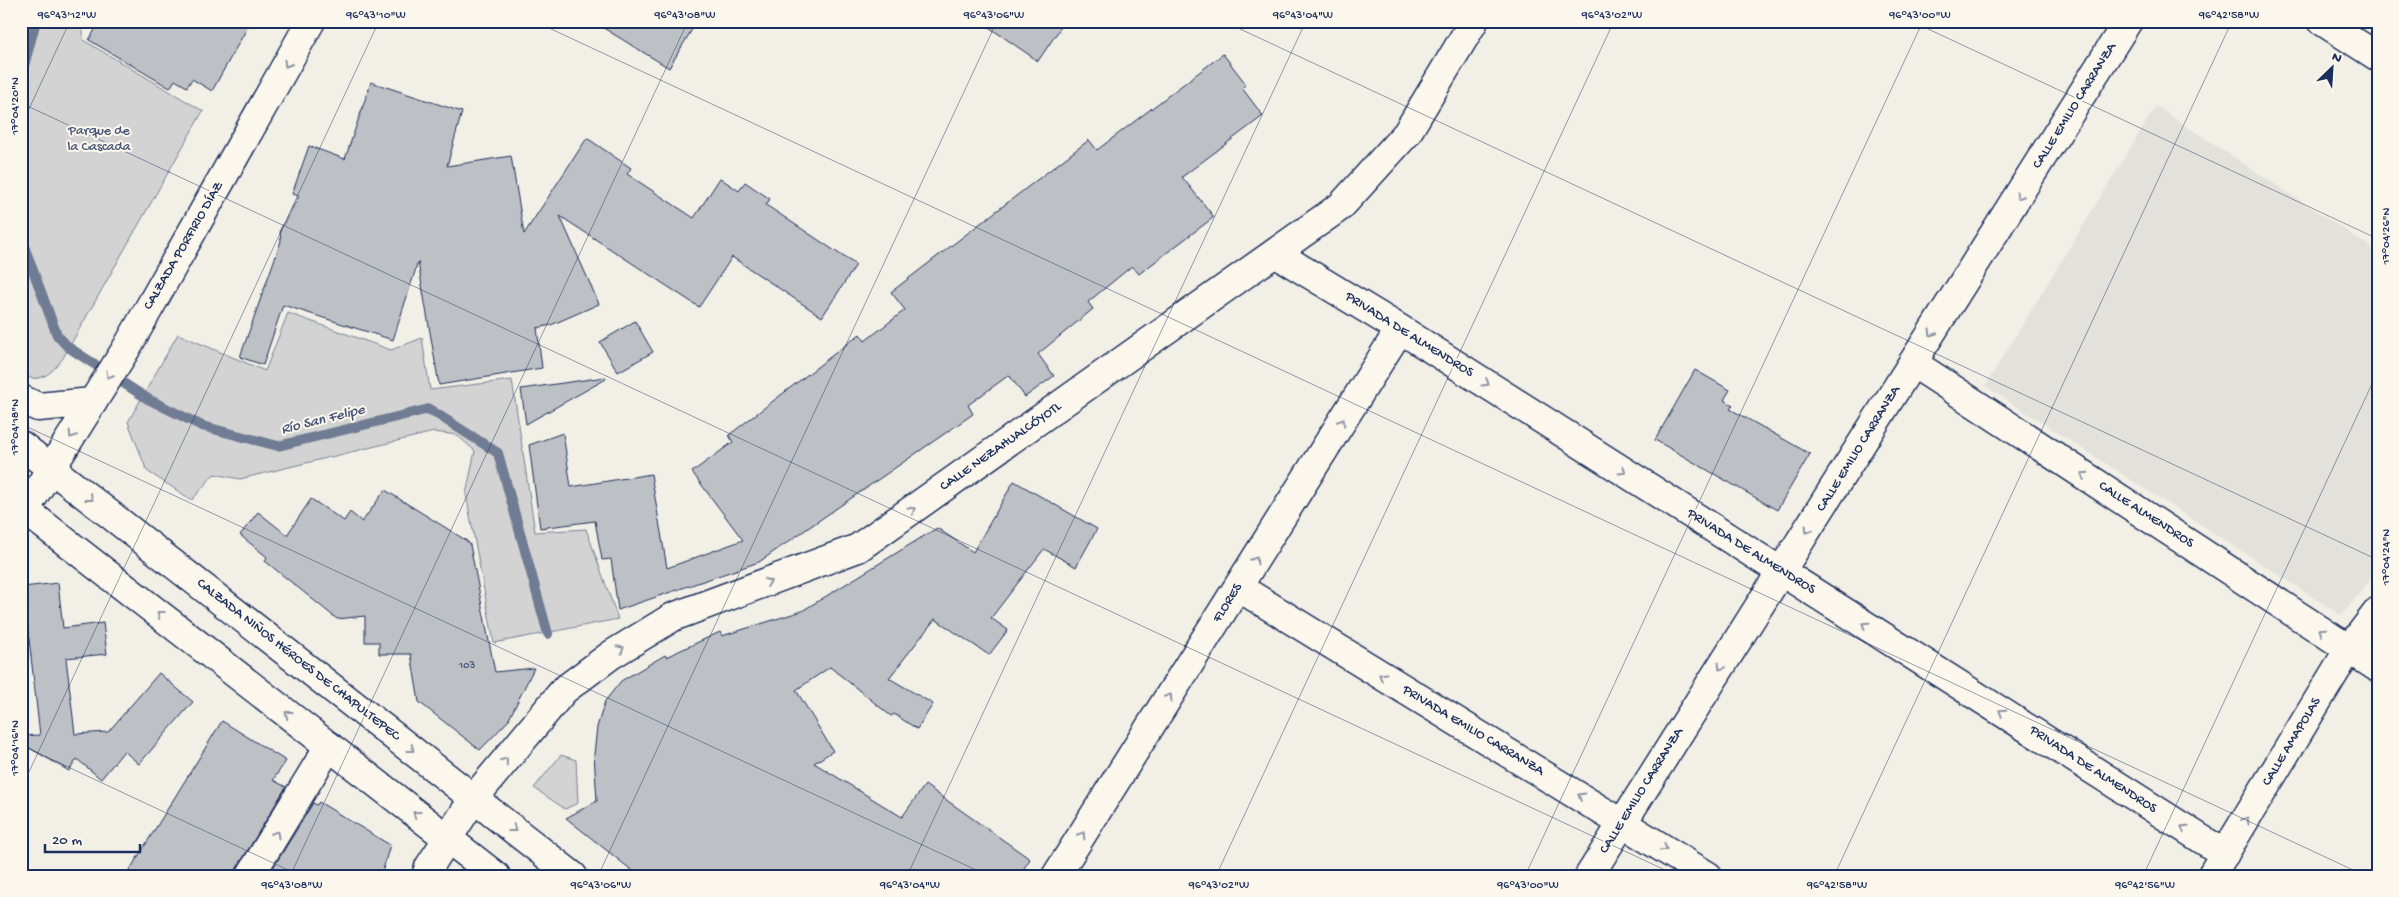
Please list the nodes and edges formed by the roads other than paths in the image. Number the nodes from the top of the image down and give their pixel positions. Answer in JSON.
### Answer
{"nodes":[{"id":1,"x":312,"y":21,"type":"edge"},
{"id":2,"x":1474,"y":21,"type":"edge"},
{"id":3,"x":2128,"y":21,"type":"edge"},
{"id":4,"x":2322,"y":21,"type":"edge"},
{"id":5,"x":2378,"y":57,"type":"edge"},
{"id":6,"x":1275,"y":253,"type":"junction"},
{"id":7,"x":1400,"y":329,"type":"junction"},
{"id":8,"x":1914,"y":363,"type":"junction"},
{"id":9,"x":21,"y":399,"type":"edge"},
{"id":10,"x":93,"y":402,"type":"junction"},
{"id":11,"x":21,"y":445,"type":"edge"},
{"id":12,"x":52,"y":468,"type":"junction"},
{"id":13,"x":22,"y":511,"type":"edge"},
{"id":14,"x":1782,"y":571,"type":"junction"},
{"id":15,"x":1238,"y":587,"type":"junction"},
{"id":16,"x":2378,"y":611,"type":"edge"},
{"id":17,"x":2349,"y":649,"type":"junction"},
{"id":18,"x":2378,"y":668,"type":"edge"},
{"id":19,"x":330,"y":746,"type":"junction"},
{"id":20,"x":474,"y":798,"type":"junction"},
{"id":21,"x":1623,"y":822,"type":"junction"},
{"id":22,"x":448,"y":838,"type":"junction"},
{"id":23,"x":2218,"y":865,"type":"edge"},
{"id":24,"x":250,"y":876,"type":"edge"},
{"id":25,"x":426,"y":876,"type":"edge"},
{"id":26,"x":496,"y":876,"type":"edge"},
{"id":27,"x":573,"y":876,"type":"edge"},
{"id":28,"x":1056,"y":876,"type":"edge"},
{"id":29,"x":1589,"y":876,"type":"edge"},
{"id":30,"x":1708,"y":876,"type":"edge"}],
"edges":[{"from":1,"to":10,"type":"street","name":"CALZADA PORFIRIO DÍAZ","one_way":true},
{"from":2,"to":6,"type":"street","name":"CALLE NEZAHUALCÓYOTL"},
{"from":3,"to":8,"type":"street","name":"CALLE EMILIO CARRANZA","one_way":true},
{"from":4,"to":5,"type":"street"},
{"from":6,"to":7,"type":"street","name":"PRIVADA DE ALMENDROS"},
{"from":20,"to":6,"type":"street","name":"CALLE NEZAHUALCÓYOTL","one_way":true},
{"from":7,"to":14,"type":"street","name":"PRIVADA DE ALMENDROS","one_way":true},
{"from":15,"to":7,"type":"street","name":"FLORES","one_way":true},
{"from":8,"to":14,"type":"street","name":"CALLE EMILIO CARRANZA","one_way":true},
{"from":17,"to":8,"type":"street","name":"CALLE ALMENDROS","one_way":true},
{"from":9,"to":10,"type":"street"},
{"from":10,"to":12,"type":"street","name":"CALZADA PORFIRIO DÍAZ","one_way":true},
{"from":11,"to":12,"type":"street","name":"CALZADA NIÑOS HÉROES DE CHAPULTEPEC"},
{"from":12,"to":13,"type":"street","name":"CALZADA PORFIRIO DÍAZ"},
{"from":12,"to":20,"type":"street","name":"CALZADA NIÑOS HÉROES DE CHAPULTEPEC","one_way":true},
{"from":19,"to":13,"type":"street","one_way":true},
{"from":14,"to":21,"type":"street","name":"CALLE EMILIO CARRANZA","one_way":true},
{"from":23,"to":14,"type":"street","name":"PRIVADA DE ALMENDROS","one_way":true},
{"from":21,"to":15,"type":"street","name":"PRIVADA EMILIO CARRANZA","one_way":true},
{"from":28,"to":15,"type":"street","name":"FLORES","one_way":true},
{"from":16,"to":17,"type":"street","name":"CALLE AMAPOLAS"},
{"from":17,"to":18,"type":"street","name":"CALLE ALMENDROS"},
{"from":23,"to":17,"type":"street","name":"CALLE AMAPOLAS","one_way":true},
{"from":22,"to":19,"type":"street","one_way":true},
{"from":24,"to":19,"type":"street","one_way":true},
{"from":20,"to":22,"type":"street","name":"CALLE NEZAHUALCÓYOTL"},
{"from":20,"to":27,"type":"street","name":"CALZADA NIÑOS HÉROES DE CHAPULTEPEC","one_way":true},
{"from":21,"to":29,"type":"street","name":"CALLE EMILIO CARRANZA"},
{"from":21,"to":30,"type":"street","name":"PRIVADA EMILIO CARRANZA","one_way":true},
{"from":22,"to":25,"type":"street","name":"CALLE NEZAHUALCÓYOTL"},
{"from":22,"to":26,"type":"street"}]}
